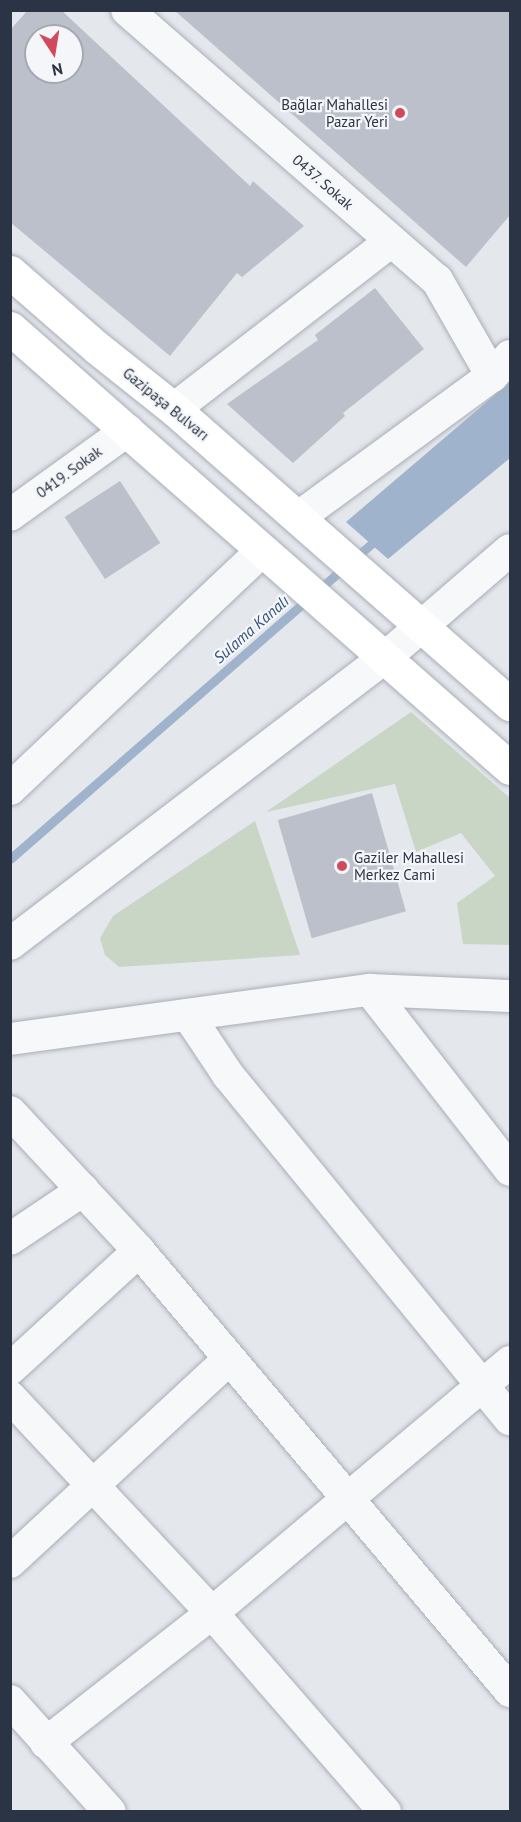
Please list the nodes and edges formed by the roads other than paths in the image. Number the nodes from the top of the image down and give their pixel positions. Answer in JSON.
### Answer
{"nodes":[{"id":1,"x":127,"y":10,"type":"edge"},
{"id":2,"x":391,"y":241,"type":"junction"},
{"id":3,"x":10,"y":272,"type":"edge"},
{"id":4,"x":10,"y":328,"type":"edge"},
{"id":5,"x":501,"y":366,"type":"edge"},
{"id":6,"x":174,"y":409,"type":"junction"},
{"id":7,"x":128,"y":430,"type":"junction"},
{"id":8,"x":10,"y":515,"type":"edge"},
{"id":9,"x":310,"y":527,"type":"junction"},
{"id":10,"x":261,"y":550,"type":"junction"},
{"id":11,"x":510,"y":550,"type":"edge"},
{"id":12,"x":420,"y":626,"type":"junction"},
{"id":13,"x":387,"y":656,"type":"junction"},
{"id":14,"x":510,"y":704,"type":"edge"},
{"id":15,"x":510,"y":768,"type":"edge"},
{"id":16,"x":10,"y":789,"type":"edge"},
{"id":17,"x":10,"y":944,"type":"edge"},
{"id":18,"x":370,"y":990,"type":"junction"},
{"id":19,"x":510,"y":996,"type":"edge"},
{"id":20,"x":188,"y":1015,"type":"junction"},
{"id":21,"x":10,"y":1039,"type":"edge"},
{"id":22,"x":10,"y":1112,"type":"edge"},
{"id":23,"x":510,"y":1170,"type":"edge"},
{"id":24,"x":83,"y":1190,"type":"junction"},
{"id":25,"x":10,"y":1239,"type":"edge"},
{"id":26,"x":139,"y":1251,"type":"junction"},
{"id":27,"x":229,"y":1359,"type":"junction"},
{"id":28,"x":510,"y":1362,"type":"edge"},
{"id":29,"x":10,"y":1370,"type":"edge"},
{"id":30,"x":482,"y":1384,"type":"junction"},
{"id":31,"x":10,"y":1397,"type":"edge"},
{"id":32,"x":510,"y":1419,"type":"edge"},
{"id":33,"x":93,"y":1485,"type":"junction"},
{"id":34,"x":350,"y":1499,"type":"junction"},
{"id":35,"x":10,"y":1562,"type":"edge"},
{"id":36,"x":212,"y":1613,"type":"junction"},
{"id":37,"x":510,"y":1691,"type":"edge"},
{"id":38,"x":10,"y":1701,"type":"edge"},
{"id":39,"x":46,"y":1743,"type":"junction"},
{"id":40,"x":110,"y":1812,"type":"edge"},
{"id":41,"x":385,"y":1812,"type":"edge"}],
"edges":[{"from":1,"to":2,"type":"street","name":"0437. Sokak"},
{"from":2,"to":5,"type":"street","name":"0437. Sokak"},
{"from":2,"to":6,"type":"street"},
{"from":3,"to":6,"type":"main road","name":"Gazipaşa Bulvarı"},
{"from":4,"to":7,"type":"main road"},
{"from":5,"to":9,"type":"street"},
{"from":6,"to":9,"type":"main road","name":"Gazipaşa Bulvarı"},
{"from":7,"to":8,"type":"street","name":"0419. Sokak"},
{"from":7,"to":10,"type":"main road"},
{"from":9,"to":12,"type":"main road","name":"Gazipaşa Bulvarı"},
{"from":10,"to":13,"type":"main road"},
{"from":10,"to":16,"type":"street"},
{"from":11,"to":12,"type":"street"},
{"from":12,"to":13,"type":"street"},
{"from":12,"to":14,"type":"main road"},
{"from":13,"to":15,"type":"main road"},
{"from":13,"to":17,"type":"street"},
{"from":18,"to":19,"type":"street"},
{"from":18,"to":20,"type":"street"},
{"from":18,"to":23,"type":"street"},
{"from":20,"to":21,"type":"street"},
{"from":20,"to":30,"type":"street"},
{"from":22,"to":24,"type":"street"},
{"from":24,"to":25,"type":"street"},
{"from":24,"to":26,"type":"street"},
{"from":26,"to":27,"type":"street"},
{"from":26,"to":29,"type":"street"},
{"from":27,"to":33,"type":"street"},
{"from":27,"to":34,"type":"street"},
{"from":28,"to":30,"type":"street"},
{"from":30,"to":32,"type":"street"},
{"from":30,"to":34,"type":"street"},
{"from":31,"to":33,"type":"street"},
{"from":33,"to":35,"type":"street"},
{"from":33,"to":36,"type":"street"},
{"from":34,"to":36,"type":"street"},
{"from":34,"to":37,"type":"street"},
{"from":36,"to":39,"type":"street"},
{"from":36,"to":41,"type":"street"},
{"from":38,"to":39,"type":"street"},
{"from":39,"to":40,"type":"street"}]}
